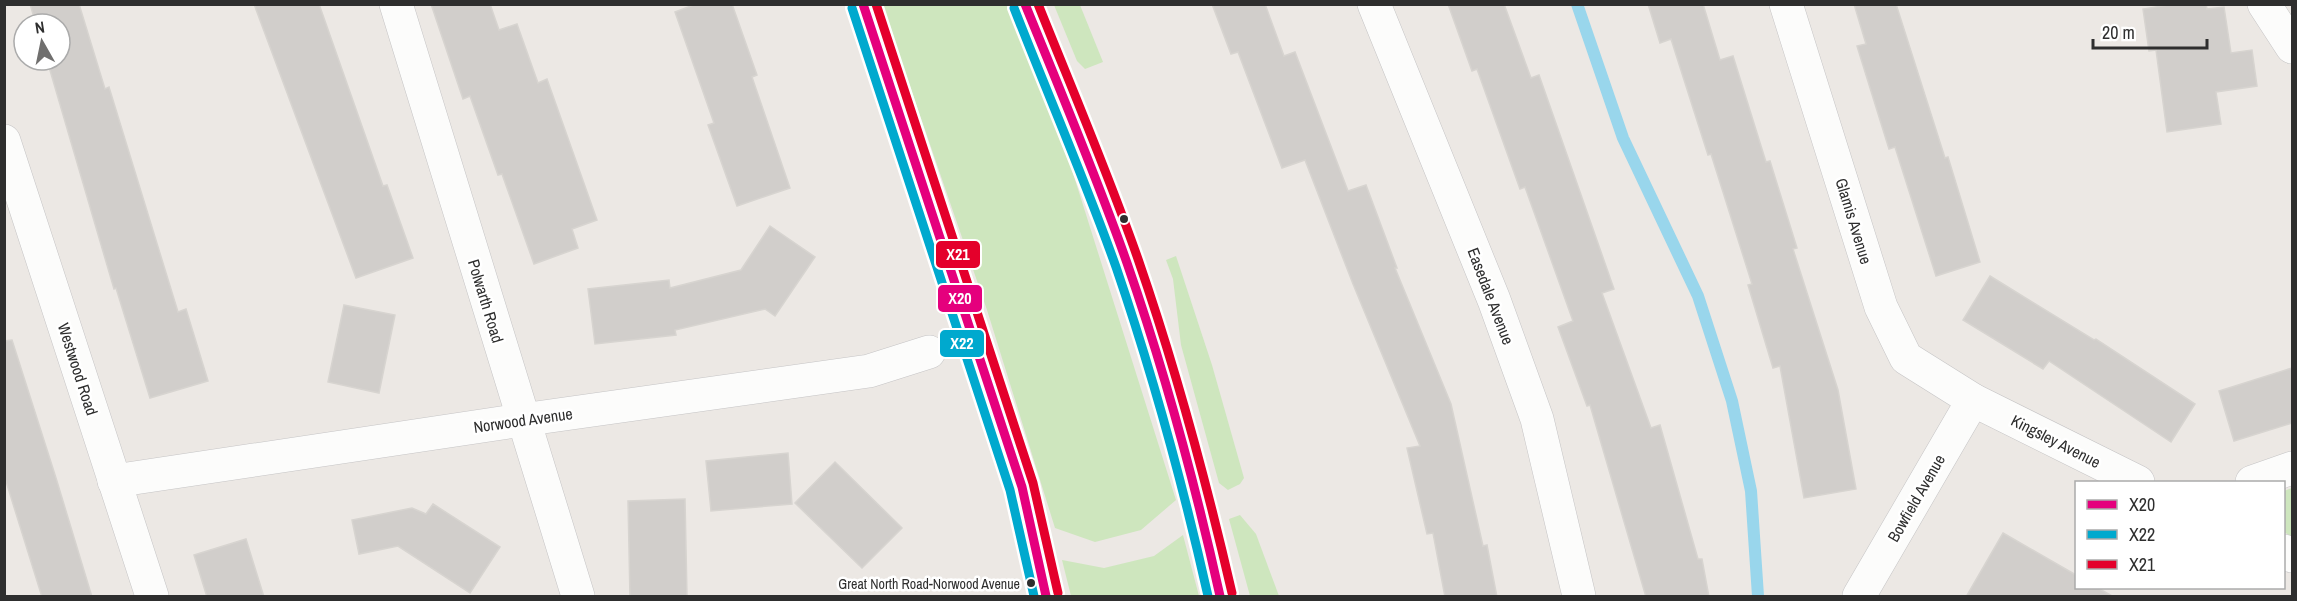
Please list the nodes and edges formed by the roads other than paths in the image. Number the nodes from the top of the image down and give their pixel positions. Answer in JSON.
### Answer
{"nodes":[{"id":1,"x":396,"y":4,"type":"edge"},
{"id":2,"x":863,"y":4,"type":"edge"},
{"id":3,"x":1025,"y":4,"type":"edge"},
{"id":4,"x":1374,"y":4,"type":"edge"},
{"id":5,"x":1786,"y":4,"type":"edge"},
{"id":6,"x":2264,"y":4,"type":"edge"},
{"id":7,"x":2292,"y":47,"type":"edge"},
{"id":8,"x":4,"y":141,"type":"edge"},
{"id":9,"x":929,"y":352,"type":"dead end"},
{"id":10,"x":1973,"y":400,"type":"junction"},
{"id":11,"x":522,"y":420,"type":"junction"},
{"id":12,"x":2292,"y":468,"type":"edge"},
{"id":13,"x":114,"y":481,"type":"junction"},
{"id":14,"x":2134,"y":481,"type":"edge"},
{"id":15,"x":2257,"y":481,"type":"edge"},
{"id":16,"x":152,"y":597,"type":"edge"},
{"id":17,"x":578,"y":597,"type":"edge"},
{"id":18,"x":1046,"y":597,"type":"edge"},
{"id":19,"x":1220,"y":597,"type":"edge"},
{"id":20,"x":1579,"y":597,"type":"edge"},
{"id":21,"x":1859,"y":597,"type":"edge"}],
"edges":[{"from":1,"to":11,"type":"street","name":"Polwarth Road"},
{"from":2,"to":18,"type":"street"},
{"from":3,"to":19,"type":"street"},
{"from":4,"to":20,"type":"street","name":"Easedale Avenue"},
{"from":5,"to":10,"type":"street","name":"Glamis Avenue"},
{"from":6,"to":7,"type":"street"},
{"from":8,"to":13,"type":"street","name":"Westwood Road"},
{"from":9,"to":11,"type":"street","name":"Norwood Avenue"},
{"from":10,"to":14,"type":"street","name":"Kingsley Avenue"},
{"from":10,"to":21,"type":"street","name":"Bowfield Avenue"},
{"from":11,"to":13,"type":"street","name":"Norwood Avenue"},
{"from":11,"to":17,"type":"street","name":"Polwarth Road"},
{"from":12,"to":15,"type":"street"},
{"from":13,"to":16,"type":"street","name":"Westwood Road"}]}
